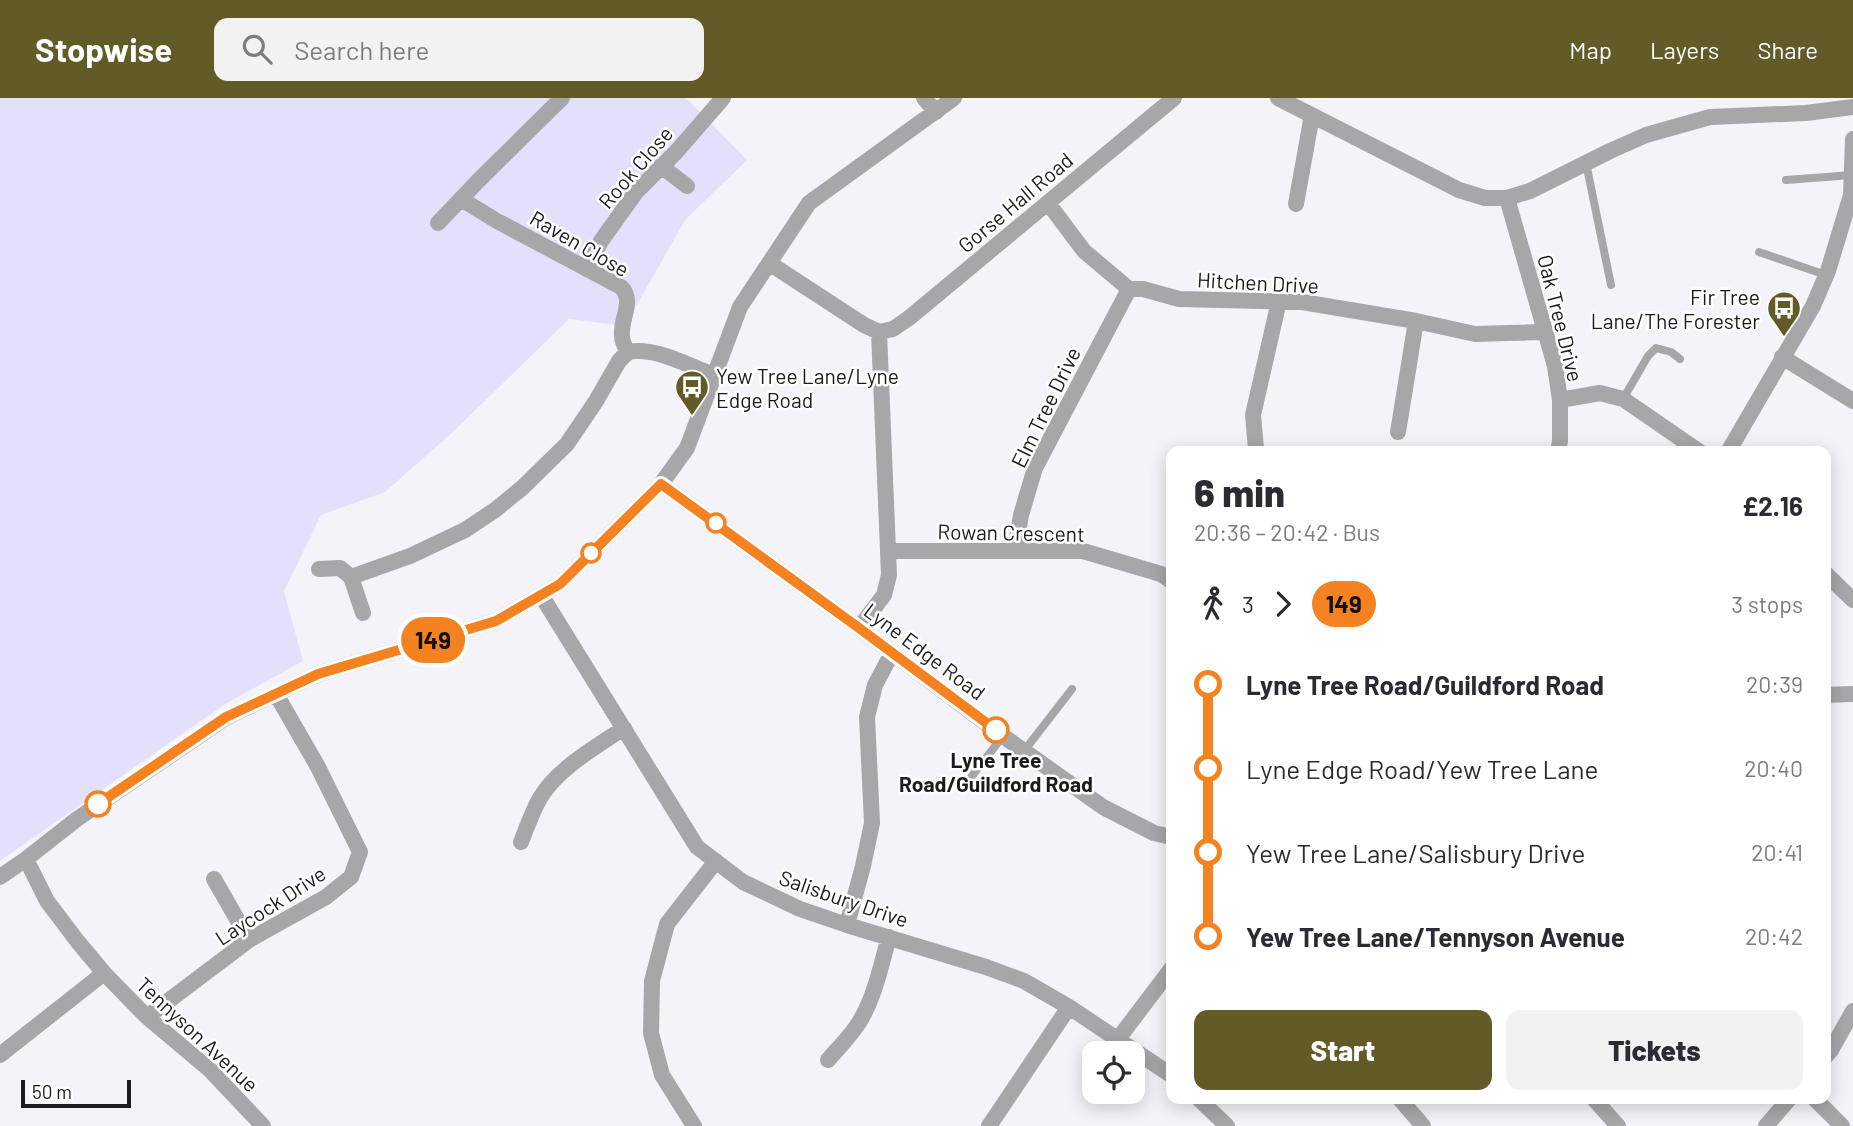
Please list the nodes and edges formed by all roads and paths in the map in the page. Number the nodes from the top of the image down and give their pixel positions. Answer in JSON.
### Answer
{"nodes":[{"id":1,"x":562,"y":98,"type":"edge"},
{"id":2,"x":723,"y":98,"type":"edge"},
{"id":3,"x":924,"y":98,"type":"edge"},
{"id":4,"x":954,"y":98,"type":"edge"},
{"id":5,"x":1174,"y":98,"type":"edge"},
{"id":6,"x":1278,"y":98,"type":"edge"},
{"id":7,"x":1853,"y":107,"type":"edge"},
{"id":8,"x":936,"y":113,"type":"junction"},
{"id":9,"x":1312,"y":115,"type":"junction"},
{"id":10,"x":1853,"y":139,"type":"edge"},
{"id":11,"x":1586,"y":163,"type":"junction"},
{"id":12,"x":661,"y":166,"type":"junction"},
{"id":13,"x":1852,"y":175,"type":"edge"},
{"id":14,"x":1786,"y":180,"type":"dead end"},
{"id":15,"x":687,"y":186,"type":"dead end"},
{"id":16,"x":1507,"y":198,"type":"junction"},
{"id":17,"x":461,"y":199,"type":"junction"},
{"id":18,"x":1048,"y":203,"type":"junction"},
{"id":19,"x":1296,"y":204,"type":"dead end"},
{"id":20,"x":438,"y":223,"type":"dead end"},
{"id":21,"x":1759,"y":252,"type":"dead end"},
{"id":22,"x":769,"y":263,"type":"junction"},
{"id":23,"x":587,"y":269,"type":"junction"},
{"id":24,"x":1826,"y":275,"type":"junction"},
{"id":25,"x":1611,"y":285,"type":"dead end"},
{"id":26,"x":1129,"y":289,"type":"junction"},
{"id":27,"x":1279,"y":301,"type":"junction"},
{"id":28,"x":1416,"y":321,"type":"junction"},
{"id":29,"x":880,"y":332,"type":"junction"},
{"id":30,"x":1544,"y":332,"type":"junction"},
{"id":31,"x":628,"y":352,"type":"junction"},
{"id":32,"x":1782,"y":358,"type":"junction"},
{"id":33,"x":1681,"y":359,"type":"dead end"},
{"id":34,"x":714,"y":375,"type":"junction"},
{"id":35,"x":1623,"y":399,"type":"junction"},
{"id":36,"x":1560,"y":400,"type":"junction"},
{"id":37,"x":1853,"y":401,"type":"edge"},
{"id":38,"x":1398,"y":432,"type":"dead end"},
{"id":39,"x":1256,"y":446,"type":"edge"},
{"id":40,"x":1559,"y":446,"type":"edge"},
{"id":41,"x":1691,"y":446,"type":"edge"},
{"id":42,"x":1731,"y":446,"type":"edge"},
{"id":43,"x":661,"y":484,"type":"junction"},
{"id":44,"x":1015,"y":550,"type":"junction"},
{"id":45,"x":888,"y":551,"type":"junction"},
{"id":46,"x":318,"y":569,"type":"dead end"},
{"id":47,"x":351,"y":577,"type":"junction"},
{"id":48,"x":1166,"y":578,"type":"edge"},
{"id":49,"x":1831,"y":579,"type":"edge"},
{"id":50,"x":541,"y":595,"type":"junction"},
{"id":51,"x":1853,"y":600,"type":"edge"},
{"id":52,"x":363,"y":612,"type":"dead end"},
{"id":53,"x":859,"y":628,"type":"junction"},
{"id":54,"x":892,"y":653,"type":"junction"},
{"id":55,"x":1072,"y":689,"type":"dead end"},
{"id":56,"x":276,"y":694,"type":"junction"},
{"id":57,"x":1853,"y":694,"type":"edge"},
{"id":58,"x":1831,"y":695,"type":"edge"},
{"id":59,"x":624,"y":728,"type":"junction"},
{"id":60,"x":1003,"y":736,"type":"junction"},
{"id":61,"x":1024,"y":751,"type":"junction"},
{"id":62,"x":965,"y":785,"type":"dead end"},
{"id":63,"x":1166,"y":836,"type":"edge"},
{"id":64,"x":521,"y":842,"type":"dead end"},
{"id":65,"x":26,"y":859,"type":"junction"},
{"id":66,"x":716,"y":861,"type":"junction"},
{"id":67,"x":0,"y":877,"type":"edge"},
{"id":68,"x":214,"y":879,"type":"dead end"},
{"id":69,"x":847,"y":925,"type":"junction"},
{"id":70,"x":889,"y":937,"type":"junction"},
{"id":71,"x":249,"y":940,"type":"junction"},
{"id":72,"x":104,"y":973,"type":"junction"},
{"id":73,"x":1166,"y":976,"type":"edge"},
{"id":74,"x":1069,"y":1007,"type":"junction"},
{"id":75,"x":1853,"y":1011,"type":"edge"},
{"id":76,"x":147,"y":1017,"type":"junction"},
{"id":77,"x":1118,"y":1039,"type":"junction"},
{"id":78,"x":1831,"y":1050,"type":"edge"},
{"id":79,"x":0,"y":1055,"type":"edge"},
{"id":80,"x":828,"y":1060,"type":"dead end"},
{"id":81,"x":1166,"y":1072,"type":"edge"},
{"id":82,"x":1204,"y":1104,"type":"edge"},
{"id":83,"x":1404,"y":1104,"type":"edge"},
{"id":84,"x":1598,"y":1104,"type":"edge"},
{"id":85,"x":1783,"y":1104,"type":"edge"},
{"id":86,"x":1820,"y":1104,"type":"edge"},
{"id":87,"x":263,"y":1126,"type":"edge"},
{"id":88,"x":694,"y":1126,"type":"edge"},
{"id":89,"x":989,"y":1126,"type":"edge"},
{"id":90,"x":1227,"y":1126,"type":"edge"},
{"id":91,"x":1423,"y":1126,"type":"edge"},
{"id":92,"x":1618,"y":1126,"type":"edge"},
{"id":93,"x":1766,"y":1126,"type":"edge"},
{"id":94,"x":1842,"y":1126,"type":"edge"}],
"edges":[{"from":1,"to":17,"type":"street"},
{"from":2,"to":12,"type":"street","name":"Rook Close"},
{"from":3,"to":8,"type":"street"},
{"from":4,"to":8,"type":"street"},
{"from":5,"to":18,"type":"street","name":"Gorse Hall Road"},
{"from":6,"to":9,"type":"street"},
{"from":7,"to":11,"type":"street"},
{"from":8,"to":22,"type":"street"},
{"from":9,"to":16,"type":"street"},
{"from":9,"to":19,"type":"street"},
{"from":10,"to":13,"type":"street"},
{"from":11,"to":16,"type":"street"},
{"from":11,"to":25,"type":"lane"},
{"from":12,"to":15,"type":"street"},
{"from":12,"to":23,"type":"street","name":"Rook Close"},
{"from":13,"to":14,"type":"lane"},
{"from":13,"to":24,"type":"street"},
{"from":16,"to":30,"type":"street","name":"Oak Tree Drive"},
{"from":17,"to":20,"type":"street"},
{"from":17,"to":23,"type":"street","name":"Raven Close"},
{"from":18,"to":26,"type":"street"},
{"from":18,"to":29,"type":"street","name":"Gorse Hall Road"},
{"from":21,"to":24,"type":"lane"},
{"from":22,"to":29,"type":"street"},
{"from":22,"to":34,"type":"street"},
{"from":23,"to":31,"type":"street","name":"Raven Close"},
{"from":24,"to":32,"type":"street"},
{"from":26,"to":27,"type":"street","name":"Hitchen Drive"},
{"from":26,"to":44,"type":"street","name":"Elm Tree Drive"},
{"from":27,"to":28,"type":"street","name":"Hitchen Drive"},
{"from":27,"to":39,"type":"street"},
{"from":28,"to":30,"type":"street","name":"Hitchen Drive"},
{"from":28,"to":38,"type":"street"},
{"from":29,"to":45,"type":"street"},
{"from":30,"to":36,"type":"street","name":"Oak Tree Drive"},
{"from":31,"to":34,"type":"street"},
{"from":31,"to":47,"type":"street"},
{"from":32,"to":37,"type":"street"},
{"from":32,"to":42,"type":"street"},
{"from":33,"to":35,"type":"lane"},
{"from":34,"to":43,"type":"street"},
{"from":35,"to":36,"type":"street"},
{"from":35,"to":41,"type":"street"},
{"from":36,"to":40,"type":"street","name":"Oak Tree Drive"},
{"from":43,"to":50,"type":"street"},
{"from":43,"to":53,"type":"street","name":"Lyne Edge Road"},
{"from":44,"to":45,"type":"street","name":"Rowan Crescent"},
{"from":44,"to":48,"type":"street","name":"Rowan Crescent"},
{"from":45,"to":53,"type":"street"},
{"from":46,"to":47,"type":"street"},
{"from":47,"to":52,"type":"street"},
{"from":49,"to":51,"type":"street"},
{"from":50,"to":56,"type":"street"},
{"from":50,"to":59,"type":"street","name":"Salisbury Drive"},
{"from":53,"to":54,"type":"street","name":"Lyne Edge Road"},
{"from":54,"to":60,"type":"street","name":"Lyne Edge Road"},
{"from":54,"to":69,"type":"street"},
{"from":55,"to":61,"type":"lane"},
{"from":56,"to":65,"type":"street"},
{"from":56,"to":71,"type":"street","name":"Laycock Drive"},
{"from":57,"to":58,"type":"street"},
{"from":59,"to":64,"type":"street"},
{"from":59,"to":66,"type":"street","name":"Salisbury Drive"},
{"from":60,"to":61,"type":"street","name":"Lyne Edge Road"},
{"from":60,"to":62,"type":"lane"},
{"from":61,"to":63,"type":"street","name":"Lyne Edge Road"},
{"from":65,"to":67,"type":"street"},
{"from":65,"to":72,"type":"street","name":"Tennyson Avenue"},
{"from":66,"to":69,"type":"street","name":"Salisbury Drive"},
{"from":66,"to":88,"type":"street"},
{"from":68,"to":71,"type":"street"},
{"from":69,"to":70,"type":"street","name":"Salisbury Drive"},
{"from":70,"to":74,"type":"street","name":"Salisbury Drive"},
{"from":70,"to":80,"type":"street"},
{"from":71,"to":76,"type":"street","name":"Laycock Drive"},
{"from":72,"to":76,"type":"street","name":"Tennyson Avenue"},
{"from":72,"to":79,"type":"street"},
{"from":73,"to":77,"type":"street"},
{"from":74,"to":77,"type":"street","name":"Salisbury Drive"},
{"from":74,"to":89,"type":"street"},
{"from":75,"to":78,"type":"street"},
{"from":76,"to":87,"type":"street","name":"Tennyson Avenue"},
{"from":77,"to":81,"type":"street","name":"Salisbury Drive"},
{"from":82,"to":90,"type":"street"},
{"from":83,"to":91,"type":"street"},
{"from":84,"to":92,"type":"street"},
{"from":85,"to":93,"type":"street"},
{"from":86,"to":94,"type":"street"}]}
